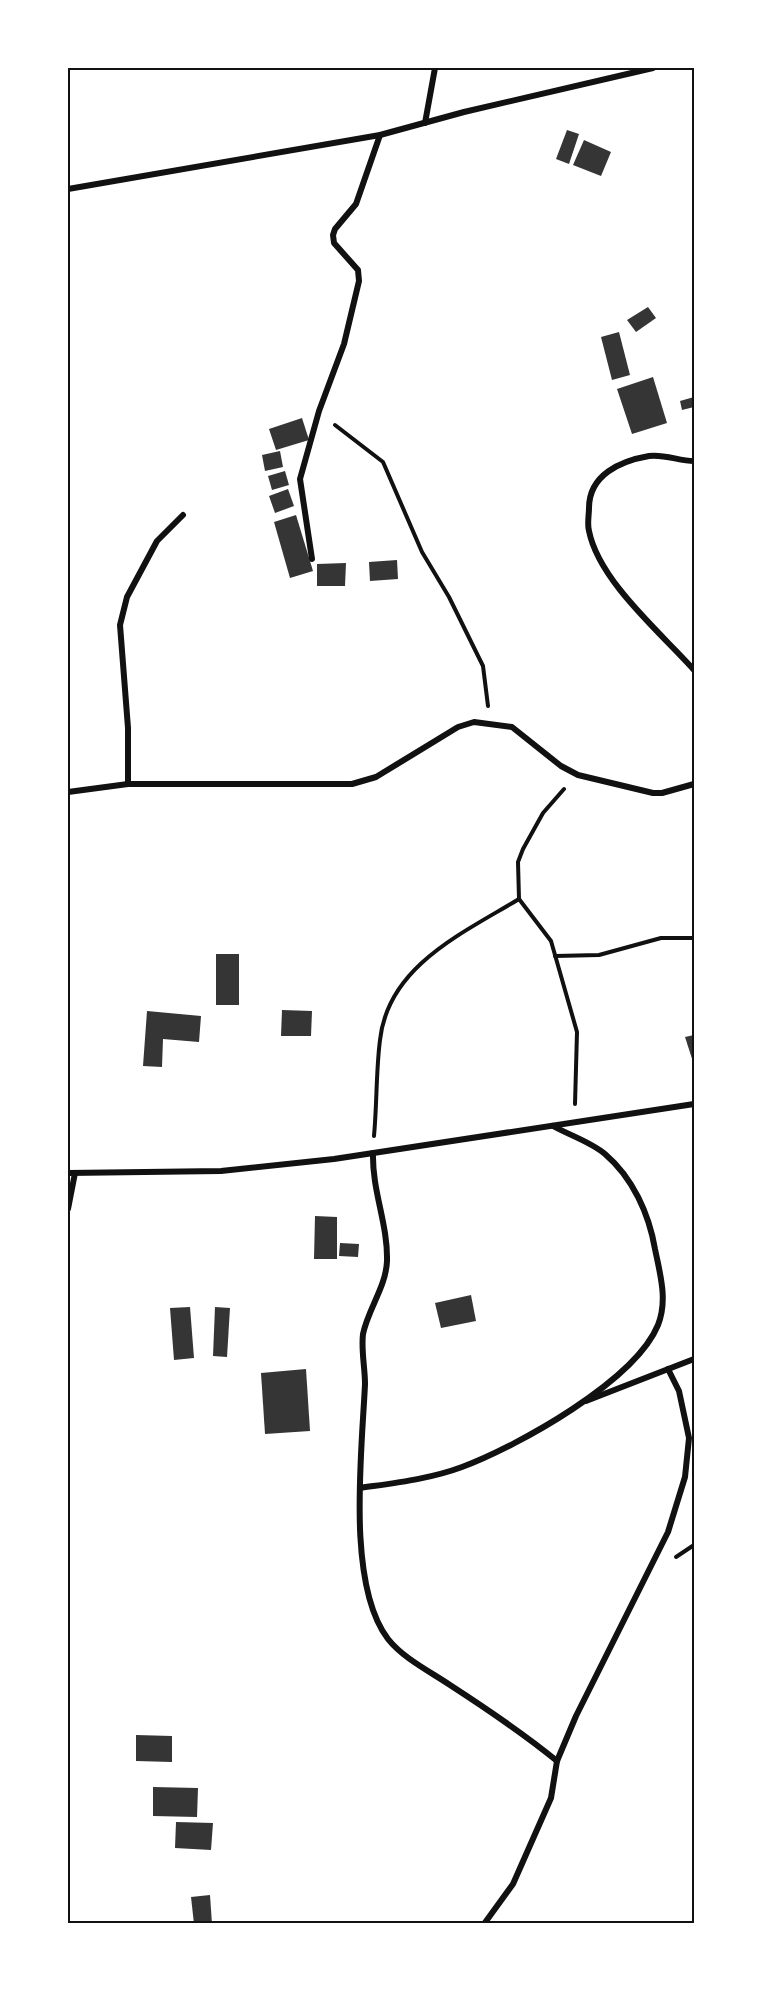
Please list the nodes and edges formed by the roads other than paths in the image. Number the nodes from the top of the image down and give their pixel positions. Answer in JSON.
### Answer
{"nodes":[{"id":1,"x":435,"y":68,"type":"edge"},
{"id":2,"x":653,"y":68,"type":"edge"},
{"id":3,"x":425,"y":123,"type":"junction"},
{"id":4,"x":380,"y":135,"type":"junction"},
{"id":5,"x":68,"y":189,"type":"edge"},
{"id":6,"x":694,"y":461,"type":"edge"},
{"id":7,"x":183,"y":515,"type":"dead end"},
{"id":8,"x":312,"y":560,"type":"dead end"},
{"id":9,"x":694,"y":670,"type":"edge"},
{"id":10,"x":128,"y":784,"type":"junction"},
{"id":11,"x":694,"y":784,"type":"edge"},
{"id":12,"x":68,"y":792,"type":"edge"},
{"id":13,"x":694,"y":1104,"type":"edge"},
{"id":14,"x":552,"y":1126,"type":"junction"},
{"id":15,"x":373,"y":1153,"type":"junction"},
{"id":16,"x":71,"y":1173,"type":"edge"},
{"id":17,"x":68,"y":1209,"type":"edge"},
{"id":18,"x":694,"y":1359,"type":"edge"},
{"id":19,"x":668,"y":1369,"type":"junction"},
{"id":20,"x":579,"y":1404,"type":"junction"},
{"id":21,"x":360,"y":1488,"type":"junction"},
{"id":22,"x":557,"y":1761,"type":"junction"},
{"id":23,"x":484,"y":1923,"type":"edge"}],
"edges":[{"from":1,"to":3,"type":"street"},
{"from":2,"to":3,"type":"street"},
{"from":3,"to":4,"type":"street"},
{"from":4,"to":5,"type":"street"},
{"from":4,"to":8,"type":"street"},
{"from":6,"to":9,"type":"street"},
{"from":7,"to":10,"type":"street"},
{"from":10,"to":11,"type":"street"},
{"from":10,"to":12,"type":"street"},
{"from":13,"to":14,"type":"street"},
{"from":14,"to":15,"type":"street"},
{"from":14,"to":20,"type":"street"},
{"from":15,"to":16,"type":"street"},
{"from":15,"to":21,"type":"street"},
{"from":16,"to":17,"type":"street"},
{"from":18,"to":19,"type":"street"},
{"from":19,"to":20,"type":"street"},
{"from":19,"to":22,"type":"street"},
{"from":20,"to":21,"type":"street"},
{"from":21,"to":22,"type":"street"},
{"from":22,"to":23,"type":"street"}]}
